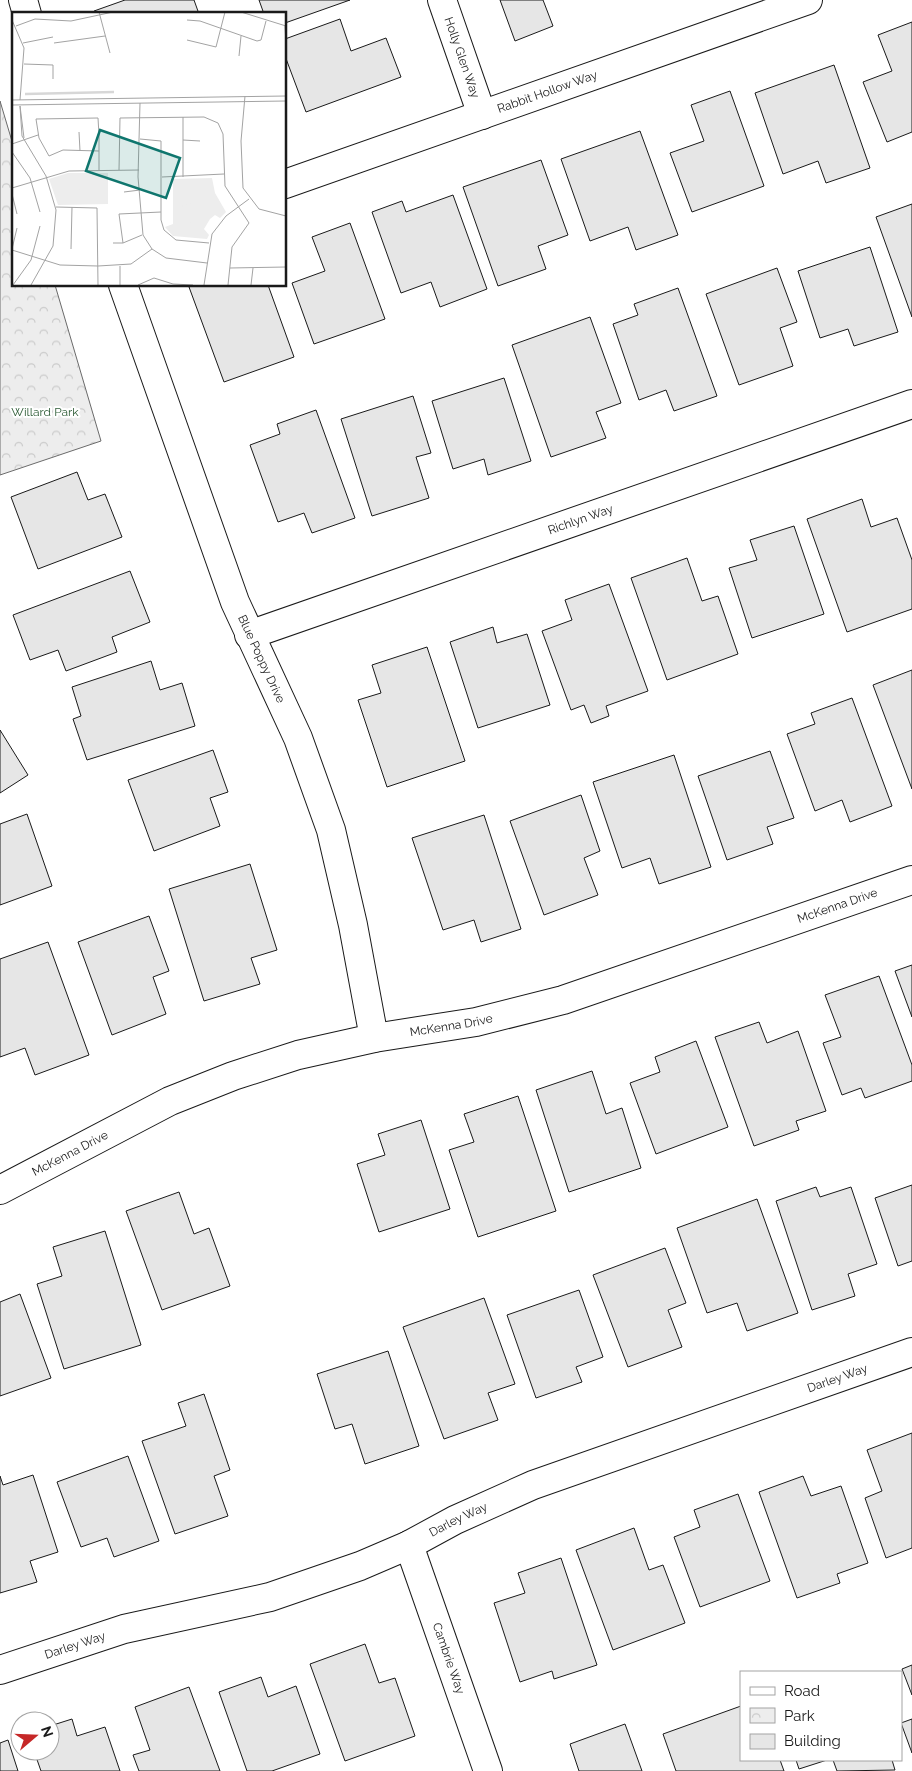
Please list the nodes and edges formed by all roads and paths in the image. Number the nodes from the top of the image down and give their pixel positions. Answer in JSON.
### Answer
{"nodes":[{"id":1,"x":23,"y":0,"type":"edge"},
{"id":2,"x":442,"y":0,"type":"edge"},
{"id":3,"x":808,"y":0,"type":"edge"},
{"id":4,"x":27,"y":12,"type":"edge"},
{"id":5,"x":482,"y":115,"type":"junction"},
{"id":6,"x":286,"y":184,"type":"edge"},
{"id":7,"x":123,"y":286,"type":"edge"},
{"id":8,"x":912,"y":404,"type":"edge"},
{"id":9,"x":249,"y":635,"type":"junction"},
{"id":10,"x":912,"y":880,"type":"edge"},
{"id":11,"x":374,"y":1038,"type":"junction"},
{"id":12,"x":0,"y":1190,"type":"edge"},
{"id":13,"x":912,"y":1352,"type":"edge"},
{"id":14,"x":409,"y":1545,"type":"junction"},
{"id":15,"x":0,"y":1670,"type":"edge"},
{"id":16,"x":488,"y":1771,"type":"edge"}],
"edges":[{"from":1,"to":4,"type":"street"},
{"from":2,"to":5,"type":"street","name":"Holly Glen Way"},
{"from":3,"to":5,"type":"street","name":"Rabbit Hollow Way"},
{"from":5,"to":6,"type":"street","name":"Rabbit Hollow Way"},
{"from":7,"to":9,"type":"street","name":"Blue Poppy Drive"},
{"from":8,"to":9,"type":"street","name":"Richlyn Way"},
{"from":9,"to":11,"type":"street","name":"Blue Poppy Drive"},
{"from":10,"to":11,"type":"street","name":"McKenna Drive"},
{"from":11,"to":12,"type":"street","name":"McKenna Drive"},
{"from":13,"to":14,"type":"street","name":"Darley Way"},
{"from":14,"to":15,"type":"street","name":"Darley Way"},
{"from":14,"to":16,"type":"street","name":"Cambrie Way"}]}
